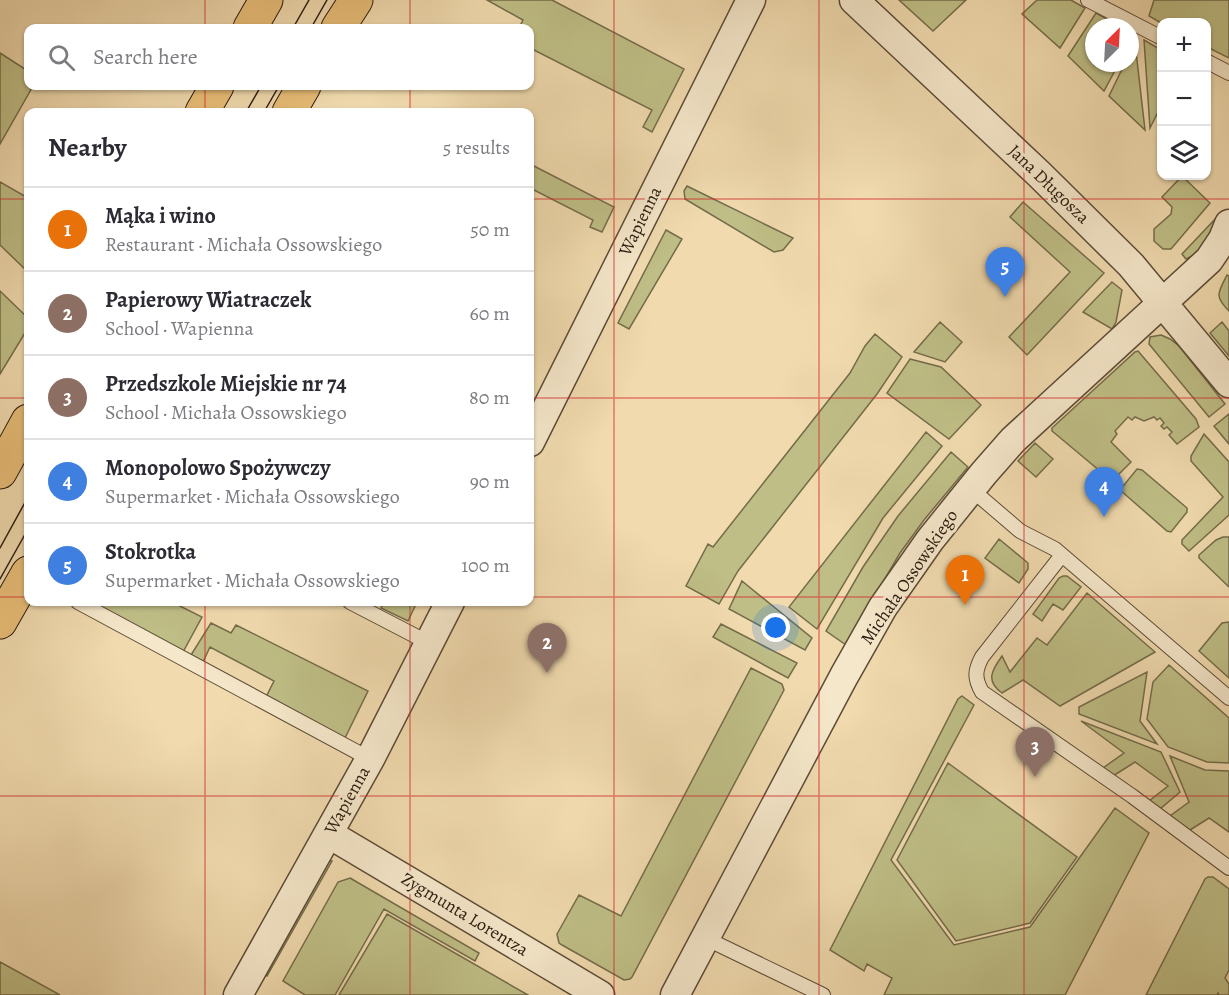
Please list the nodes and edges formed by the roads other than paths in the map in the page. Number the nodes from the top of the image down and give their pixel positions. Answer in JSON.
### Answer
{"nodes":[{"id":1,"x":266,"y":0,"type":"edge"},
{"id":2,"x":356,"y":0,"type":"edge"},
{"id":3,"x":751,"y":0,"type":"edge"},
{"id":4,"x":854,"y":0,"type":"edge"},
{"id":5,"x":1088,"y":0,"type":"edge"},
{"id":6,"x":252,"y":24,"type":"edge"},
{"id":7,"x":341,"y":24,"type":"edge"},
{"id":8,"x":1157,"y":36,"type":"edge"},
{"id":9,"x":1211,"y":64,"type":"edge"},
{"id":10,"x":1229,"y":73,"type":"edge"},
{"id":11,"x":216,"y":90,"type":"edge"},
{"id":12,"x":302,"y":90,"type":"edge"},
{"id":13,"x":204,"y":108,"type":"edge"},
{"id":14,"x":291,"y":108,"type":"edge"},
{"id":15,"x":1229,"y":224,"type":"edge"},
{"id":16,"x":1162,"y":302,"type":"junction"},
{"id":17,"x":1229,"y":383,"type":"edge"},
{"id":18,"x":24,"y":428,"type":"edge"},
{"id":19,"x":534,"y":434,"type":"edge"},
{"id":20,"x":0,"y":472,"type":"edge"},
{"id":21,"x":971,"y":489,"type":"junction"},
{"id":22,"x":1062,"y":555,"type":"junction"},
{"id":23,"x":24,"y":581,"type":"edge"},
{"id":24,"x":85,"y":606,"type":"edge"},
{"id":25,"x":358,"y":606,"type":"edge"},
{"id":26,"x":448,"y":606,"type":"edge"},
{"id":27,"x":0,"y":622,"type":"edge"},
{"id":28,"x":429,"y":643,"type":"junction"},
{"id":29,"x":1229,"y":698,"type":"edge"},
{"id":30,"x":370,"y":759,"type":"junction"},
{"id":31,"x":329,"y":834,"type":"junction"},
{"id":32,"x":1229,"y":868,"type":"edge"},
{"id":33,"x":705,"y":938,"type":"junction"},
{"id":34,"x":238,"y":995,"type":"edge"},
{"id":35,"x":600,"y":995,"type":"edge"},
{"id":36,"x":675,"y":995,"type":"edge"},
{"id":37,"x":823,"y":995,"type":"edge"}],
"edges":[{"from":1,"to":6,"type":"main road"},
{"from":2,"to":7,"type":"main road"},
{"from":3,"to":19,"type":"street","name":"Wapienna"},
{"from":4,"to":16,"type":"street","name":"Jana Długosza"},
{"from":5,"to":8,"type":"lane"},
{"from":9,"to":10,"type":"lane"},
{"from":11,"to":13,"type":"main road"},
{"from":12,"to":14,"type":"main road"},
{"from":15,"to":16,"type":"street","name":"Michała Ossowskiego"},
{"from":16,"to":17,"type":"street","name":"Jana Długosza"},
{"from":16,"to":21,"type":"street","name":"Michała Ossowskiego"},
{"from":18,"to":20,"type":"main road"},
{"from":21,"to":22,"type":"lane"},
{"from":21,"to":33,"type":"street","name":"Michała Ossowskiego"},
{"from":22,"to":29,"type":"lane"},
{"from":22,"to":32,"type":"lane"},
{"from":23,"to":27,"type":"main road"},
{"from":24,"to":30,"type":"lane"},
{"from":25,"to":28,"type":"lane"},
{"from":26,"to":28,"type":"street","name":"Wapienna"},
{"from":28,"to":30,"type":"street","name":"Wapienna"},
{"from":30,"to":31,"type":"street","name":"Wapienna"},
{"from":31,"to":34,"type":"street","name":"Wapienna"},
{"from":31,"to":35,"type":"street","name":"Zygmunta Lorentza"},
{"from":33,"to":36,"type":"street","name":"Michała Ossowskiego"},
{"from":33,"to":37,"type":"lane"}]}
